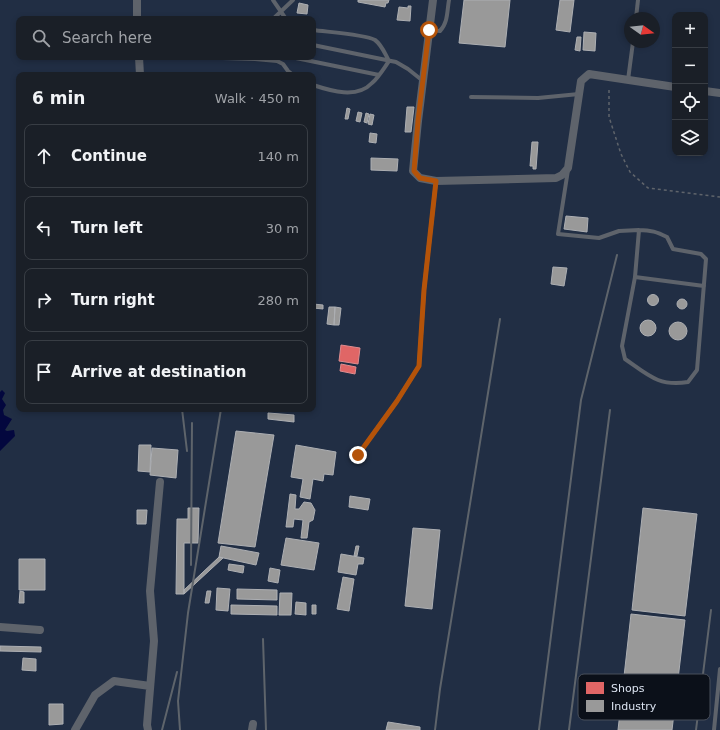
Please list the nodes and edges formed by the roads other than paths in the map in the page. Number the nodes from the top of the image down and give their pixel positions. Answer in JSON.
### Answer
{"nodes":[{"id":1,"x":137,"y":0,"type":"edge"},
{"id":2,"x":273,"y":0,"type":"edge"},
{"id":3,"x":293,"y":0,"type":"edge"},
{"id":4,"x":433,"y":0,"type":"edge"},
{"id":5,"x":449,"y":0,"type":"edge"},
{"id":6,"x":638,"y":0,"type":"edge"},
{"id":7,"x":281,"y":10,"type":"junction"},
{"id":8,"x":637,"y":12,"type":"edge"},
{"id":9,"x":137,"y":16,"type":"edge"},
{"id":10,"x":276,"y":16,"type":"edge"},
{"id":11,"x":284,"y":16,"type":"edge"},
{"id":12,"x":316,"y":30,"type":"edge"},
{"id":13,"x":429,"y":30,"type":"junction"},
{"id":14,"x":316,"y":46,"type":"edge"},
{"id":15,"x":632,"y":48,"type":"edge"},
{"id":16,"x":139,"y":60,"type":"edge"},
{"id":17,"x":270,"y":60,"type":"edge"},
{"id":18,"x":306,"y":60,"type":"edge"},
{"id":19,"x":389,"y":61,"type":"junction"},
{"id":20,"x":140,"y":72,"type":"edge"},
{"id":21,"x":289,"y":72,"type":"edge"},
{"id":22,"x":379,"y":75,"type":"junction"},
{"id":23,"x":628,"y":80,"type":"junction"},
{"id":24,"x":423,"y":81,"type":"junction"},
{"id":25,"x":316,"y":86,"type":"edge"},
{"id":26,"x":672,"y":87,"type":"edge"},
{"id":27,"x":708,"y":91,"type":"edge"},
{"id":28,"x":720,"y":93,"type":"edge"},
{"id":29,"x":579,"y":94,"type":"junction"},
{"id":30,"x":471,"y":97,"type":"dead end"},
{"id":31,"x":568,"y":168,"type":"junction"},
{"id":32,"x":436,"y":181,"type":"junction"},
{"id":33,"x":639,"y":230,"type":"junction"},
{"id":34,"x":635,"y":277,"type":"junction"},
{"id":35,"x":704,"y":286,"type":"junction"},
{"id":36,"x":358,"y":455,"type":"dead end"},
{"id":37,"x":160,"y":482,"type":"dead end"},
{"id":38,"x":0,"y":628,"type":"edge"},
{"id":39,"x":40,"y":630,"type":"dead end"},
{"id":40,"x":720,"y":669,"type":"edge"},
{"id":41,"x":150,"y":686,"type":"junction"},
{"id":42,"x":75,"y":730,"type":"edge"},
{"id":43,"x":148,"y":730,"type":"edge"},
{"id":44,"x":714,"y":730,"type":"edge"}],
"edges":[{"from":1,"to":9,"type":"street"},
{"from":2,"to":7,"type":"lane"},
{"from":3,"to":7,"type":"lane"},
{"from":4,"to":13,"type":"street"},
{"from":5,"to":13,"type":"lane"},
{"from":6,"to":8,"type":"lane"},
{"from":7,"to":10,"type":"lane"},
{"from":7,"to":11,"type":"lane"},
{"from":12,"to":19,"type":"lane"},
{"from":13,"to":24,"type":"street"},
{"from":14,"to":19,"type":"lane"},
{"from":15,"to":23,"type":"lane"},
{"from":16,"to":20,"type":"street"},
{"from":17,"to":21,"type":"lane"},
{"from":18,"to":22,"type":"lane"},
{"from":19,"to":22,"type":"lane"},
{"from":19,"to":24,"type":"lane"},
{"from":22,"to":25,"type":"lane"},
{"from":23,"to":26,"type":"street"},
{"from":23,"to":29,"type":"street"},
{"from":24,"to":32,"type":"street"},
{"from":27,"to":28,"type":"street"},
{"from":29,"to":30,"type":"lane"},
{"from":29,"to":31,"type":"street"},
{"from":31,"to":32,"type":"street"},
{"from":31,"to":33,"type":"lane"},
{"from":32,"to":36,"type":"lane"},
{"from":33,"to":34,"type":"lane"},
{"from":33,"to":35,"type":"lane"},
{"from":34,"to":35,"type":"lane"},
{"from":34,"to":35,"type":"lane"},
{"from":37,"to":41,"type":"street"},
{"from":38,"to":39,"type":"street"},
{"from":40,"to":44,"type":"lane"},
{"from":41,"to":42,"type":"street"},
{"from":41,"to":43,"type":"street"}]}
